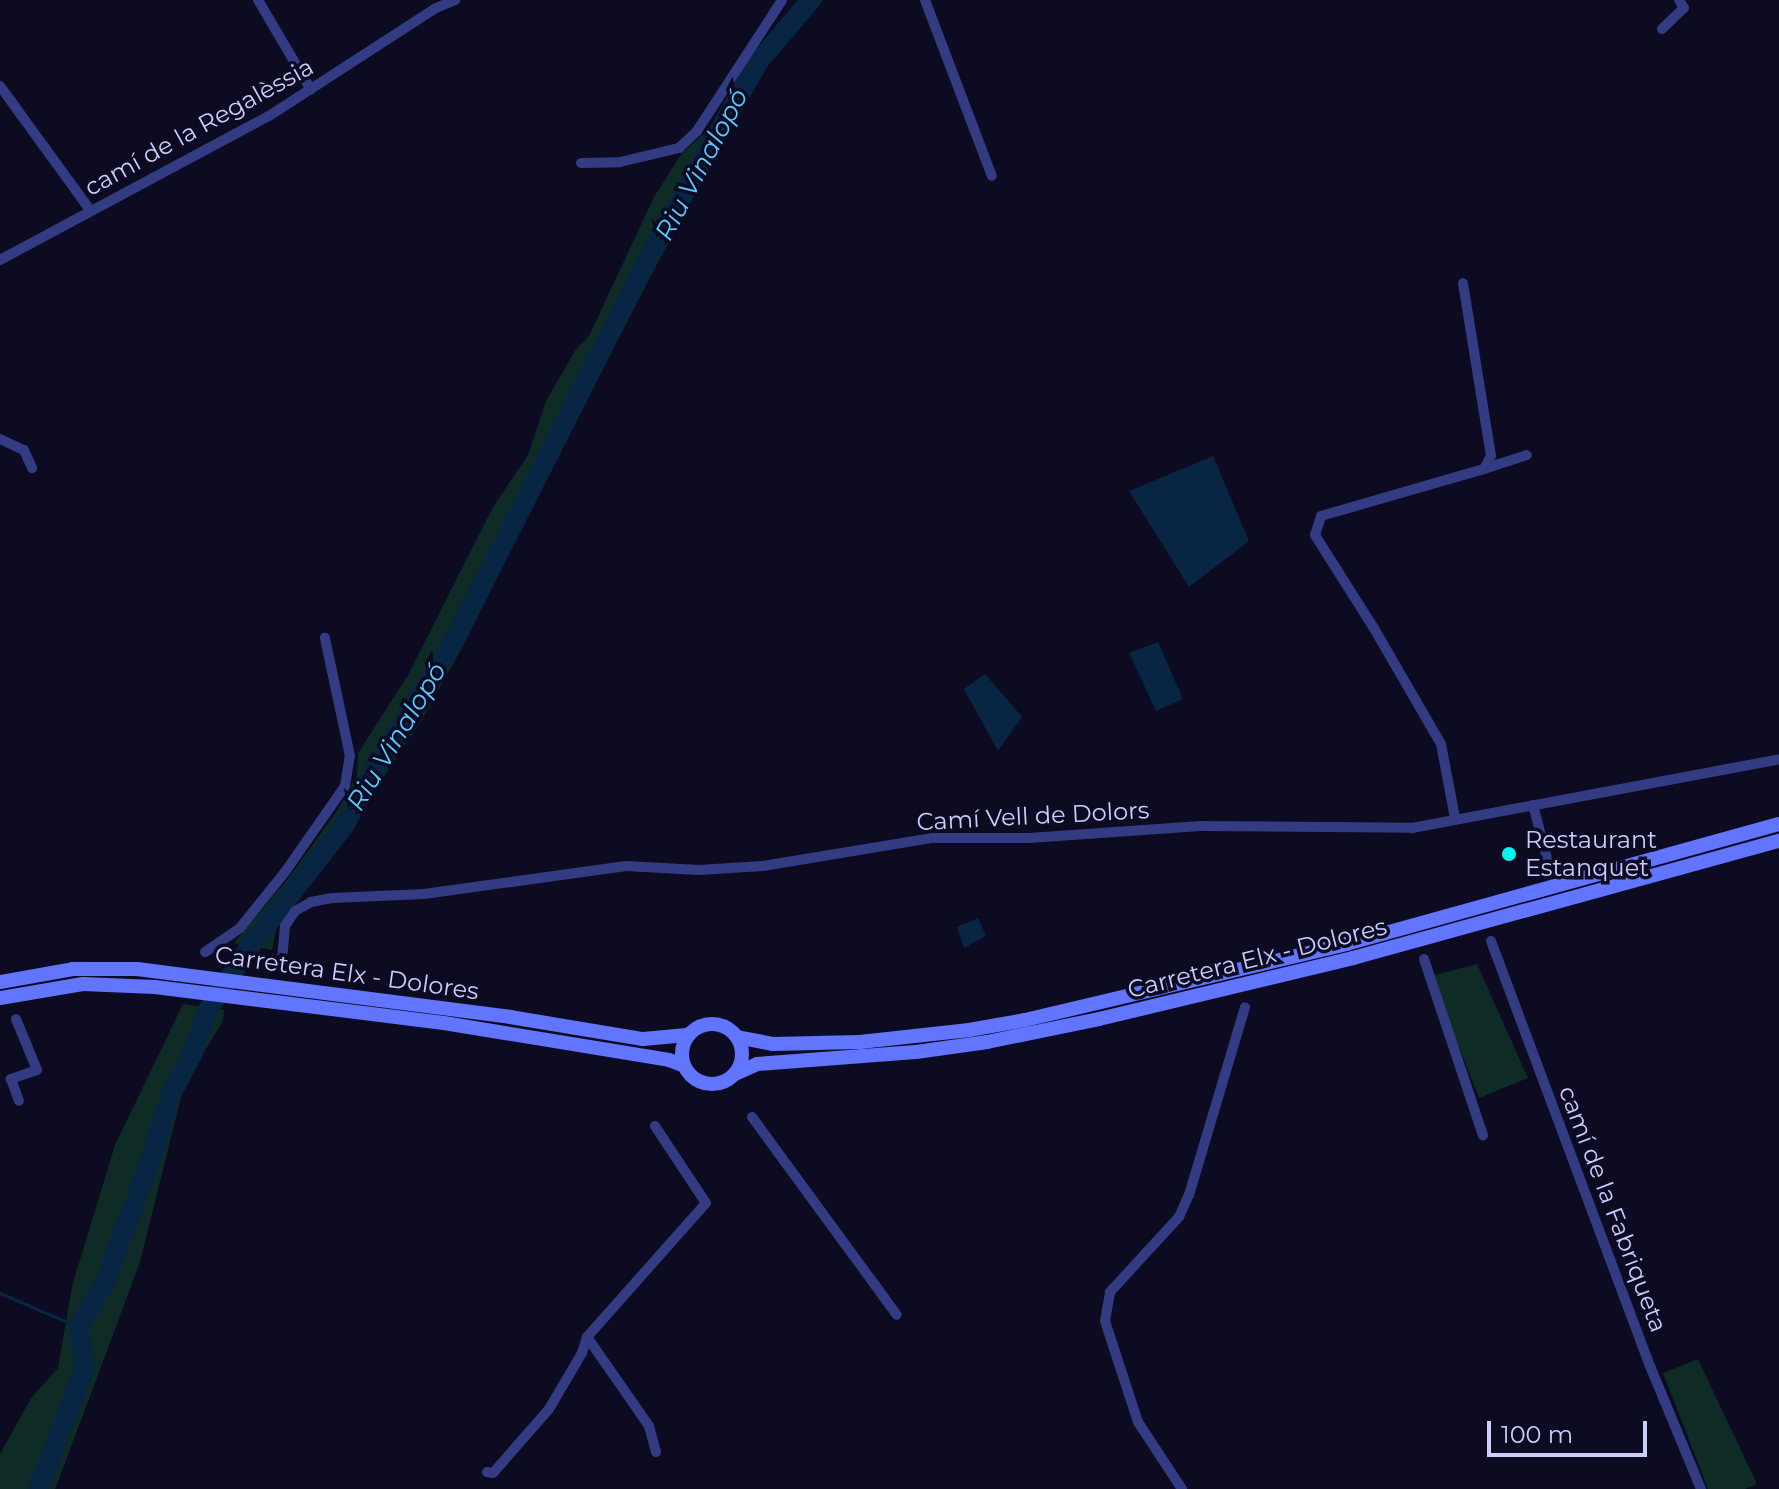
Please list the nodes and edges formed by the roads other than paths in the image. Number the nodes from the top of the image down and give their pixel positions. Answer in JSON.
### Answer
{"nodes":[{"id":1,"x":258,"y":0,"type":"edge"},
{"id":2,"x":782,"y":0,"type":"edge"},
{"id":3,"x":925,"y":0,"type":"edge"},
{"id":4,"x":1679,"y":0,"type":"edge"},
{"id":5,"x":452,"y":1,"type":"edge"},
{"id":6,"x":1662,"y":29,"type":"dead end"},
{"id":7,"x":0,"y":86,"type":"edge"},
{"id":8,"x":311,"y":90,"type":"junction"},
{"id":9,"x":581,"y":163,"type":"dead end"},
{"id":10,"x":992,"y":176,"type":"dead end"},
{"id":11,"x":90,"y":210,"type":"junction"},
{"id":12,"x":0,"y":260,"type":"edge"},
{"id":13,"x":1463,"y":283,"type":"dead end"},
{"id":14,"x":0,"y":439,"type":"edge"},
{"id":15,"x":1527,"y":455,"type":"dead end"},
{"id":16,"x":32,"y":468,"type":"dead end"},
{"id":17,"x":1484,"y":469,"type":"junction"},
{"id":18,"x":325,"y":638,"type":"dead end"},
{"id":19,"x":1779,"y":759,"type":"edge"},
{"id":20,"x":1533,"y":805,"type":"junction"},
{"id":21,"x":1455,"y":818,"type":"junction"},
{"id":22,"x":1779,"y":824,"type":"edge"},
{"id":23,"x":1779,"y":841,"type":"edge"},
{"id":24,"x":1551,"y":873,"type":"dead end"},
{"id":25,"x":1491,"y":941,"type":"dead end"},
{"id":26,"x":205,"y":952,"type":"dead end"},
{"id":27,"x":1424,"y":959,"type":"dead end"},
{"id":28,"x":282,"y":960,"type":"dead end"},
{"id":29,"x":0,"y":982,"type":"edge"},
{"id":30,"x":0,"y":998,"type":"edge"},
{"id":31,"x":1245,"y":1007,"type":"dead end"},
{"id":32,"x":16,"y":1019,"type":"dead end"},
{"id":33,"x":687,"y":1035,"type":"junction"},
{"id":34,"x":737,"y":1037,"type":"junction"},
{"id":35,"x":682,"y":1065,"type":"junction"},
{"id":36,"x":737,"y":1073,"type":"junction"},
{"id":37,"x":19,"y":1101,"type":"dead end"},
{"id":38,"x":752,"y":1117,"type":"dead end"},
{"id":39,"x":655,"y":1126,"type":"dead end"},
{"id":40,"x":1483,"y":1135,"type":"dead end"},
{"id":41,"x":897,"y":1315,"type":"dead end"},
{"id":42,"x":587,"y":1337,"type":"junction"},
{"id":43,"x":656,"y":1452,"type":"dead end"},
{"id":44,"x":487,"y":1472,"type":"dead end"},
{"id":45,"x":1182,"y":1489,"type":"edge"},
{"id":46,"x":1701,"y":1489,"type":"edge"}],
"edges":[{"from":1,"to":8,"type":"street"},
{"from":2,"to":9,"type":"street"},
{"from":3,"to":10,"type":"street"},
{"from":4,"to":6,"type":"street"},
{"from":5,"to":8,"type":"street","name":"camí de la Regalèssia"},
{"from":7,"to":11,"type":"street"},
{"from":8,"to":11,"type":"street","name":"camí de la Regalèssia"},
{"from":11,"to":12,"type":"street","name":"camí de la Regalèssia"},
{"from":13,"to":17,"type":"street"},
{"from":14,"to":16,"type":"street"},
{"from":15,"to":17,"type":"street"},
{"from":17,"to":21,"type":"street"},
{"from":18,"to":26,"type":"street"},
{"from":19,"to":20,"type":"street","name":"Camí Vell de Dolors"},
{"from":20,"to":21,"type":"street","name":"Camí Vell de Dolors"},
{"from":20,"to":24,"type":"street"},
{"from":21,"to":28,"type":"street","name":"Camí Vell de Dolors"},
{"from":22,"to":34,"type":"main road","name":"Carretera Elx - Dolores"},
{"from":23,"to":36,"type":"main road","name":"Carretera Elx - Dolores"},
{"from":25,"to":46,"type":"street","name":"camí de la Fabriqueta"},
{"from":27,"to":40,"type":"street"},
{"from":29,"to":33,"type":"main road","name":"Carretera Elx - Dolores"},
{"from":30,"to":35,"type":"main road","name":"Carretera Elx - Dolores"},
{"from":31,"to":45,"type":"street"},
{"from":32,"to":37,"type":"street"},
{"from":33,"to":34,"type":"main road"},
{"from":33,"to":35,"type":"main road"},
{"from":34,"to":36,"type":"main road"},
{"from":35,"to":36,"type":"main road"},
{"from":38,"to":41,"type":"street"},
{"from":39,"to":42,"type":"street"},
{"from":42,"to":43,"type":"street"},
{"from":42,"to":44,"type":"street"}]}
